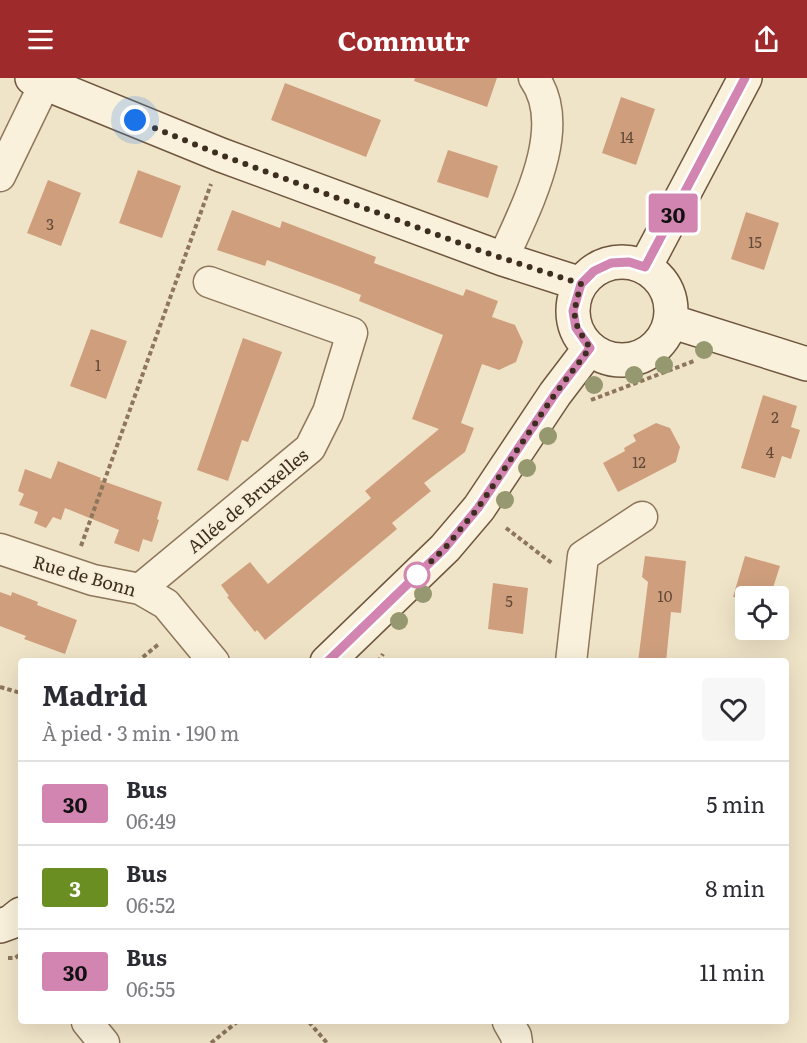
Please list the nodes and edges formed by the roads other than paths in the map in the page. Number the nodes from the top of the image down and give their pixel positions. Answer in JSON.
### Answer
{"nodes":[{"id":1,"x":534,"y":78,"type":"edge"},
{"id":2,"x":745,"y":78,"type":"edge"},
{"id":3,"x":38,"y":81,"type":"edge"},
{"id":4,"x":0,"y":176,"type":"edge"},
{"id":5,"x":503,"y":259,"type":"junction"},
{"id":6,"x":645,"y":267,"type":"junction"},
{"id":7,"x":209,"y":282,"type":"dead end"},
{"id":8,"x":581,"y":284,"type":"junction"},
{"id":9,"x":670,"y":321,"type":"junction"},
{"id":10,"x":590,"y":348,"type":"junction"},
{"id":11,"x":807,"y":364,"type":"edge"},
{"id":12,"x":642,"y":517,"type":"dead end"},
{"id":13,"x":0,"y":549,"type":"edge"},
{"id":14,"x":140,"y":589,"type":"junction"},
{"id":15,"x":210,"y":658,"type":"edge"},
{"id":16,"x":331,"y":658,"type":"edge"},
{"id":17,"x":571,"y":658,"type":"edge"},
{"id":18,"x":89,"y":1024,"type":"edge"},
{"id":19,"x":509,"y":1024,"type":"edge"},
{"id":20,"x":104,"y":1043,"type":"edge"},
{"id":21,"x":517,"y":1043,"type":"edge"}],
"edges":[{"from":1,"to":5,"type":"street"},
{"from":2,"to":6,"type":"street"},
{"from":3,"to":4,"type":"street"},
{"from":3,"to":5,"type":"street"},
{"from":5,"to":8,"type":"street"},
{"from":6,"to":8,"type":"street"},
{"from":6,"to":9,"type":"street"},
{"from":7,"to":14,"type":"street","name":"Allée de Bruxelles"},
{"from":8,"to":10,"type":"street"},
{"from":9,"to":10,"type":"street"},
{"from":9,"to":11,"type":"street"},
{"from":10,"to":16,"type":"street"},
{"from":12,"to":17,"type":"street"},
{"from":13,"to":14,"type":"street","name":"Rue de Bonn"},
{"from":14,"to":15,"type":"street","name":"Rue de Bonn"},
{"from":18,"to":20,"type":"street"},
{"from":19,"to":21,"type":"street"}]}
